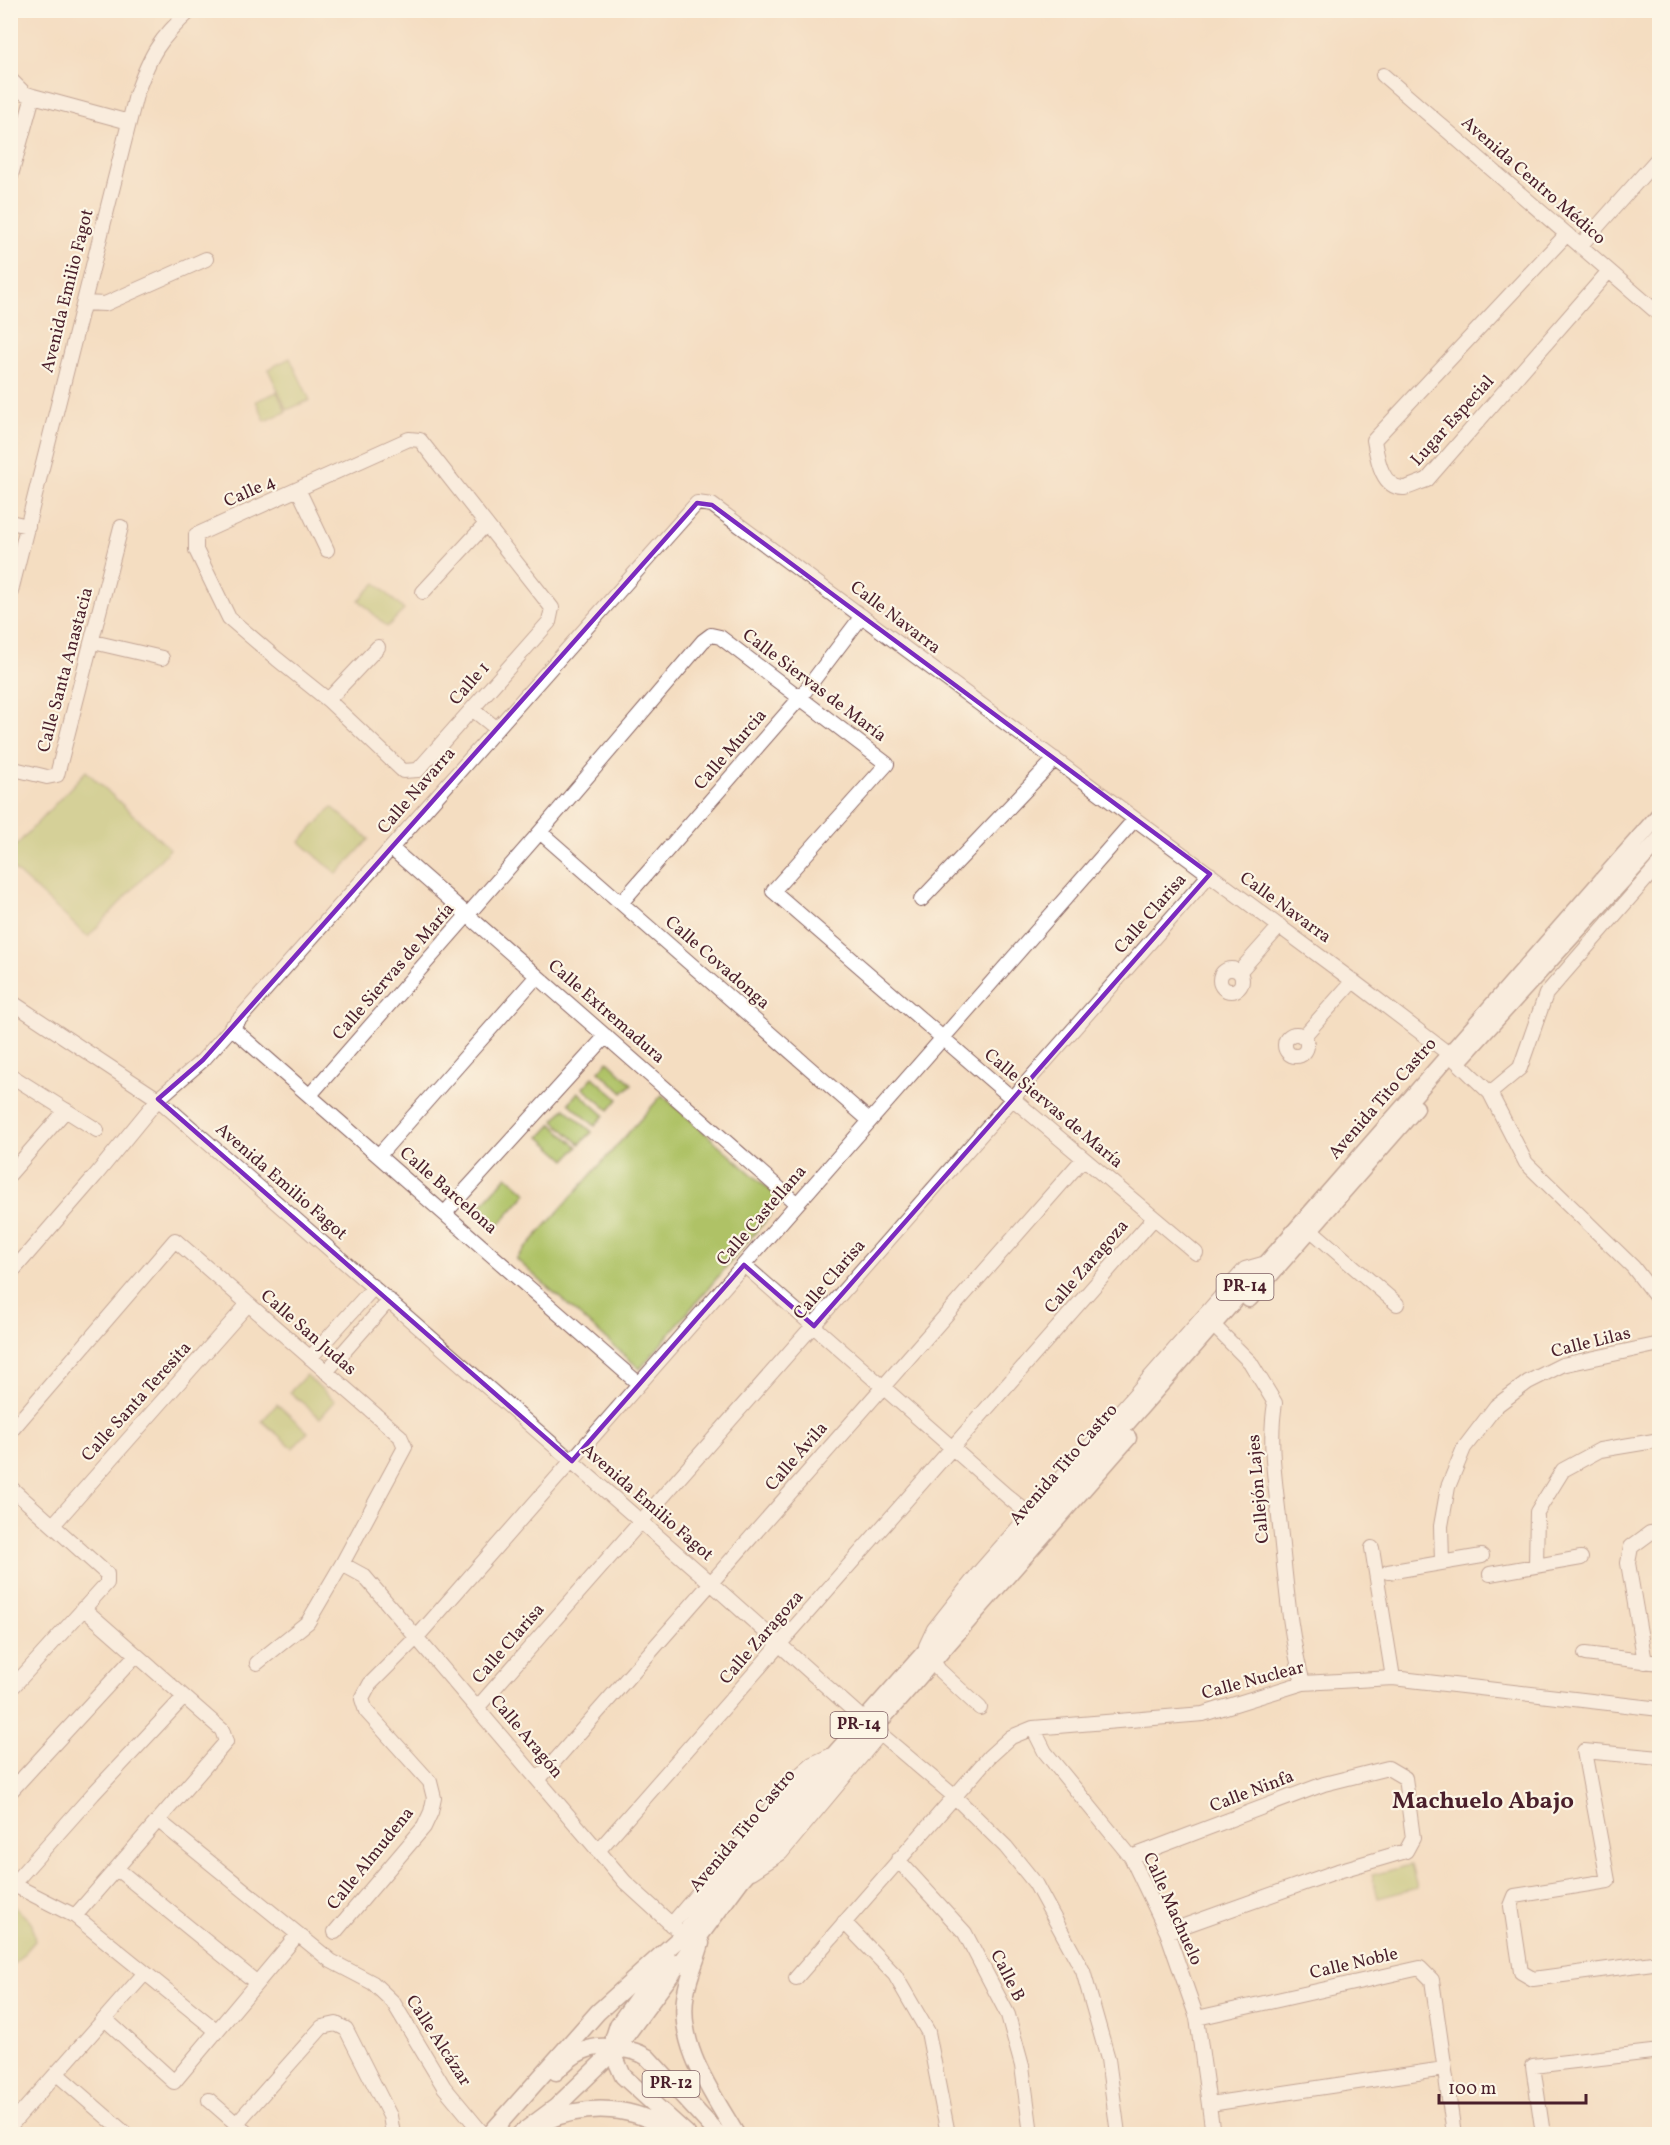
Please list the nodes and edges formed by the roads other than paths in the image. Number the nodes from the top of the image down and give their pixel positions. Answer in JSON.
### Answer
{"nodes":[{"id":1,"x":191,"y":10,"type":"edge"},
{"id":2,"x":1383,"y":75,"type":"dead end"},
{"id":3,"x":10,"y":79,"type":"edge"},
{"id":4,"x":33,"y":96,"type":"junction"},
{"id":5,"x":129,"y":122,"type":"junction"},
{"id":6,"x":1659,"y":156,"type":"edge"},
{"id":7,"x":10,"y":179,"type":"edge"},
{"id":8,"x":1567,"y":234,"type":"junction"},
{"id":9,"x":1580,"y":246,"type":"junction"},
{"id":10,"x":206,"y":259,"type":"dead end"},
{"id":11,"x":1609,"y":271,"type":"junction"},
{"id":12,"x":84,"y":303,"type":"junction"},
{"id":13,"x":1659,"y":315,"type":"edge"},
{"id":14,"x":298,"y":489,"type":"junction"},
{"id":15,"x":10,"y":522,"type":"edge"},
{"id":16,"x":485,"y":525,"type":"junction"},
{"id":17,"x":28,"y":526,"type":"junction"},
{"id":18,"x":121,"y":527,"type":"dead end"},
{"id":19,"x":327,"y":550,"type":"dead end"},
{"id":20,"x":526,"y":576,"type":"joint"},
{"id":21,"x":423,"y":592,"type":"dead end"},
{"id":22,"x":10,"y":596,"type":"edge"},
{"id":23,"x":862,"y":616,"type":"junction"},
{"id":24,"x":93,"y":642,"type":"junction"},
{"id":25,"x":378,"y":647,"type":"dead end"},
{"id":26,"x":162,"y":658,"type":"dead end"},
{"id":27,"x":277,"y":660,"type":"joint"},
{"id":28,"x":800,"y":699,"type":"junction"},
{"id":29,"x":328,"y":700,"type":"junction"},
{"id":30,"x":472,"y":709,"type":"junction"},
{"id":31,"x":496,"y":728,"type":"junction"},
{"id":32,"x":1055,"y":759,"type":"junction"},
{"id":33,"x":10,"y":768,"type":"edge"},
{"id":34,"x":1659,"y":814,"type":"edge"},
{"id":35,"x":1135,"y":819,"type":"junction"},
{"id":36,"x":540,"y":832,"type":"junction"},
{"id":37,"x":1659,"y":839,"type":"edge"},
{"id":38,"x":391,"y":848,"type":"junction"},
{"id":39,"x":1659,"y":863,"type":"edge"},
{"id":40,"x":1210,"y":874,"type":"junction"},
{"id":41,"x":921,"y":900,"type":"dead end"},
{"id":42,"x":621,"y":903,"type":"junction"},
{"id":43,"x":468,"y":915,"type":"junction"},
{"id":44,"x":1280,"y":926,"type":"junction"},
{"id":45,"x":1239,"y":972,"type":"dead end"},
{"id":46,"x":537,"y":976,"type":"junction"},
{"id":47,"x":1353,"y":981,"type":"junction"},
{"id":48,"x":10,"y":1001,"type":"edge"},
{"id":49,"x":231,"y":1027,"type":"junction"},
{"id":50,"x":606,"y":1036,"type":"junction"},
{"id":51,"x":1303,"y":1037,"type":"dead end"},
{"id":52,"x":943,"y":1038,"type":"junction"},
{"id":53,"x":1453,"y":1057,"type":"junction"},
{"id":54,"x":10,"y":1075,"type":"edge"},
{"id":55,"x":1490,"y":1093,"type":"junction"},
{"id":56,"x":310,"y":1095,"type":"junction"},
{"id":57,"x":158,"y":1099,"type":"junction"},
{"id":58,"x":1012,"y":1099,"type":"junction"},
{"id":59,"x":66,"y":1110,"type":"junction"},
{"id":60,"x":870,"y":1121,"type":"junction"},
{"id":61,"x":97,"y":1130,"type":"dead end"},
{"id":62,"x":379,"y":1155,"type":"junction"},
{"id":63,"x":1083,"y":1159,"type":"junction"},
{"id":64,"x":10,"y":1174,"type":"edge"},
{"id":65,"x":797,"y":1204,"type":"junction"},
{"id":66,"x":446,"y":1213,"type":"junction"},
{"id":67,"x":1154,"y":1218,"type":"junction"},
{"id":68,"x":1311,"y":1230,"type":"junction"},
{"id":69,"x":1196,"y":1253,"type":"dead end"},
{"id":70,"x":1266,"y":1263,"type":"junction"},
{"id":71,"x":744,"y":1265,"type":"junction"},
{"id":72,"x":10,"y":1274,"type":"edge"},
{"id":73,"x":374,"y":1287,"type":"junction"},
{"id":74,"x":389,"y":1300,"type":"junction"},
{"id":75,"x":1659,"y":1302,"type":"edge"},
{"id":76,"x":248,"y":1304,"type":"junction"},
{"id":77,"x":1397,"y":1304,"type":"dead end"},
{"id":78,"x":1212,"y":1324,"type":"junction"},
{"id":79,"x":814,"y":1326,"type":"junction"},
{"id":80,"x":1659,"y":1344,"type":"edge"},
{"id":81,"x":310,"y":1358,"type":"junction"},
{"id":82,"x":326,"y":1372,"type":"junction"},
{"id":83,"x":639,"y":1384,"type":"junction"},
{"id":84,"x":883,"y":1387,"type":"junction"},
{"id":85,"x":10,"y":1432,"type":"edge"},
{"id":86,"x":1659,"y":1440,"type":"edge"},
{"id":87,"x":953,"y":1448,"type":"junction"},
{"id":88,"x":572,"y":1461,"type":"junction"},
{"id":89,"x":10,"y":1487,"type":"edge"},
{"id":90,"x":1042,"y":1520,"type":"junction"},
{"id":91,"x":641,"y":1522,"type":"junction"},
{"id":92,"x":53,"y":1525,"type":"junction"},
{"id":93,"x":1659,"y":1532,"type":"edge"},
{"id":94,"x":1372,"y":1548,"type":"dead end"},
{"id":95,"x":1482,"y":1556,"type":"dead end"},
{"id":96,"x":1581,"y":1558,"type":"dead end"},
{"id":97,"x":1442,"y":1562,"type":"junction"},
{"id":98,"x":342,"y":1564,"type":"junction"},
{"id":99,"x":1536,"y":1566,"type":"junction"},
{"id":100,"x":1388,"y":1572,"type":"dead end"},
{"id":101,"x":1490,"y":1574,"type":"dead end"},
{"id":102,"x":711,"y":1583,"type":"junction"},
{"id":103,"x":83,"y":1608,"type":"junction"},
{"id":104,"x":417,"y":1638,"type":"junction"},
{"id":105,"x":781,"y":1644,"type":"junction"},
{"id":106,"x":1585,"y":1654,"type":"dead end"},
{"id":107,"x":136,"y":1655,"type":"junction"},
{"id":108,"x":928,"y":1657,"type":"junction"},
{"id":109,"x":256,"y":1662,"type":"dead end"},
{"id":110,"x":1645,"y":1662,"type":"junction"},
{"id":111,"x":1659,"y":1663,"type":"edge"},
{"id":112,"x":1393,"y":1678,"type":"junction"},
{"id":113,"x":1302,"y":1683,"type":"junction"},
{"id":114,"x":10,"y":1690,"type":"edge"},
{"id":115,"x":184,"y":1697,"type":"junction"},
{"id":116,"x":477,"y":1708,"type":"junction"},
{"id":117,"x":980,"y":1708,"type":"dead end"},
{"id":118,"x":1659,"y":1709,"type":"edge"},
{"id":119,"x":872,"y":1727,"type":"junction"},
{"id":120,"x":1033,"y":1728,"type":"junction"},
{"id":121,"x":1659,"y":1758,"type":"edge"},
{"id":122,"x":538,"y":1780,"type":"junction"},
{"id":123,"x":10,"y":1792,"type":"edge"},
{"id":124,"x":955,"y":1797,"type":"junction"},
{"id":125,"x":159,"y":1821,"type":"junction"},
{"id":126,"x":598,"y":1851,"type":"junction"},
{"id":127,"x":1131,"y":1857,"type":"junction"},
{"id":128,"x":898,"y":1860,"type":"junction"},
{"id":129,"x":117,"y":1869,"type":"junction"},
{"id":130,"x":12,"y":1884,"type":"edge"},
{"id":131,"x":75,"y":1916,"type":"junction"},
{"id":132,"x":843,"y":1922,"type":"junction"},
{"id":133,"x":705,"y":1929,"type":"junction"},
{"id":134,"x":677,"y":1930,"type":"junction"},
{"id":135,"x":335,"y":1932,"type":"dead end"},
{"id":136,"x":1167,"y":1932,"type":"junction"},
{"id":137,"x":298,"y":1934,"type":"junction"},
{"id":138,"x":1659,"y":1962,"type":"edge"},
{"id":139,"x":145,"y":1973,"type":"junction"},
{"id":140,"x":796,"y":1977,"type":"dead end"},
{"id":141,"x":257,"y":1983,"type":"junction"},
{"id":142,"x":1197,"y":2018,"type":"junction"},
{"id":143,"x":105,"y":2019,"type":"junction"},
{"id":144,"x":217,"y":2031,"type":"junction"},
{"id":145,"x":616,"y":2049,"type":"junction"},
{"id":146,"x":1659,"y":2051,"type":"edge"},
{"id":147,"x":1444,"y":2069,"type":"junction"},
{"id":148,"x":57,"y":2074,"type":"junction"},
{"id":149,"x":522,"y":2099,"type":"junction"},
{"id":150,"x":209,"y":2100,"type":"dead end"},
{"id":151,"x":1210,"y":2104,"type":"junction"},
{"id":152,"x":236,"y":2124,"type":"junction"},
{"id":153,"x":10,"y":2126,"type":"edge"},
{"id":154,"x":524,"y":2132,"type":"edge"},
{"id":155,"x":126,"y":2134,"type":"edge"},
{"id":156,"x":248,"y":2134,"type":"edge"},
{"id":157,"x":393,"y":2134,"type":"edge"},
{"id":158,"x":483,"y":2134,"type":"edge"},
{"id":159,"x":490,"y":2134,"type":"edge"},
{"id":160,"x":676,"y":2134,"type":"edge"},
{"id":161,"x":687,"y":2134,"type":"edge"},
{"id":162,"x":718,"y":2134,"type":"edge"},
{"id":163,"x":736,"y":2134,"type":"edge"},
{"id":164,"x":948,"y":2134,"type":"edge"},
{"id":165,"x":1031,"y":2134,"type":"edge"},
{"id":166,"x":1118,"y":2134,"type":"edge"},
{"id":167,"x":1214,"y":2134,"type":"edge"},
{"id":168,"x":1454,"y":2134,"type":"edge"},
{"id":169,"x":1543,"y":2134,"type":"edge"}],
"edges":[{"from":1,"to":5,"type":"street","name":"Avenida Emilio Fagot"},
{"from":2,"to":8,"type":"street","name":"Avenida Centro Médico"},
{"from":3,"to":4,"type":"street"},
{"from":4,"to":5,"type":"street"},
{"from":4,"to":7,"type":"street"},
{"from":5,"to":12,"type":"street","name":"Avenida Emilio Fagot"},
{"from":6,"to":9,"type":"street"},
{"from":8,"to":9,"type":"street","name":"Avenida Centro Médico"},
{"from":8,"to":11,"type":"street","name":"Lugar Especial"},
{"from":9,"to":11,"type":"street","name":"Avenida Centro Médico"},
{"from":10,"to":12,"type":"street"},
{"from":11,"to":13,"type":"street","name":"Avenida Centro Médico"},
{"from":12,"to":17,"type":"street","name":"Avenida Emilio Fagot"},
{"from":14,"to":16,"type":"street","name":"Calle 4"},
{"from":14,"to":19,"type":"street"},
{"from":14,"to":27,"type":"street","name":"Calle 4"},
{"from":15,"to":17,"type":"street"},
{"from":16,"to":20,"type":"street","name":"Calle 4"},
{"from":16,"to":21,"type":"street"},
{"from":17,"to":22,"type":"street","name":"Avenida Emilio Fagot"},
{"from":18,"to":24,"type":"street","name":"Calle Santa Anastacia"},
{"from":20,"to":30,"type":"street","name":"Calle 1"},
{"from":23,"to":28,"type":"street","name":"Calle Murcia"},
{"from":23,"to":31,"type":"street","name":"Calle Navarra"},
{"from":23,"to":32,"type":"street","name":"Calle Navarra"},
{"from":24,"to":26,"type":"street"},
{"from":24,"to":33,"type":"street","name":"Calle Santa Anastacia"},
{"from":25,"to":29,"type":"street"},
{"from":27,"to":29,"type":"street","name":"Calle 1"},
{"from":28,"to":36,"type":"street","name":"Calle Siervas de María"},
{"from":28,"to":42,"type":"street","name":"Calle Murcia"},
{"from":28,"to":52,"type":"street","name":"Calle Siervas de María"},
{"from":29,"to":30,"type":"street","name":"Calle 1"},
{"from":30,"to":31,"type":"street"},
{"from":31,"to":38,"type":"street","name":"Calle Navarra"},
{"from":32,"to":35,"type":"street","name":"Calle Navarra"},
{"from":32,"to":41,"type":"street"},
{"from":34,"to":53,"type":"main road","name":"Avenida Tito Castro","number":"PR-14"},
{"from":35,"to":40,"type":"street","name":"Calle Navarra"},
{"from":35,"to":52,"type":"street","name":"Calle Castellana"},
{"from":36,"to":42,"type":"street","name":"Calle Covadonga"},
{"from":36,"to":43,"type":"street","name":"Calle Siervas de María"},
{"from":37,"to":53,"type":"main road","name":"Avenida Tito Castro","number":"PR-14"},
{"from":38,"to":43,"type":"street","name":"Calle Extremadura"},
{"from":38,"to":49,"type":"street","name":"Calle Navarra"},
{"from":39,"to":55,"type":"street"},
{"from":40,"to":44,"type":"street","name":"Calle Navarra"},
{"from":40,"to":58,"type":"street","name":"Calle Clarisa"},
{"from":42,"to":60,"type":"street","name":"Calle Covadonga"},
{"from":43,"to":46,"type":"street","name":"Calle Extremadura"},
{"from":43,"to":56,"type":"street","name":"Calle Siervas de María"},
{"from":44,"to":45,"type":"street"},
{"from":44,"to":47,"type":"street","name":"Calle Navarra"},
{"from":46,"to":50,"type":"street","name":"Calle Extremadura"},
{"from":46,"to":62,"type":"street"},
{"from":47,"to":51,"type":"street"},
{"from":47,"to":53,"type":"street","name":"Calle Navarra"},
{"from":48,"to":57,"type":"street","name":"Avenida Emilio Fagot"},
{"from":49,"to":56,"type":"street","name":"Calle Barcelona"},
{"from":49,"to":57,"type":"street","name":"Calle Navarra"},
{"from":50,"to":65,"type":"street","name":"Calle Extremadura"},
{"from":50,"to":66,"type":"street"},
{"from":52,"to":58,"type":"street","name":"Calle Siervas de María"},
{"from":52,"to":60,"type":"street","name":"Calle Castellana"},
{"from":53,"to":55,"type":"street","name":"Calle Navarra"},
{"from":53,"to":68,"type":"main road","name":"Avenida Tito Castro","number":"PR-14"},
{"from":53,"to":70,"type":"main road","name":"Avenida Tito Castro","number":"PR-14"},
{"from":54,"to":59,"type":"street"},
{"from":55,"to":75,"type":"street","name":"Calle Navarra"},
{"from":56,"to":62,"type":"street","name":"Calle Barcelona"},
{"from":57,"to":72,"type":"street","name":"Calle Navarra"},
{"from":57,"to":73,"type":"street","name":"Avenida Emilio Fagot"},
{"from":58,"to":63,"type":"street","name":"Calle Siervas de María"},
{"from":58,"to":79,"type":"street","name":"Calle Clarisa"},
{"from":59,"to":61,"type":"street"},
{"from":59,"to":64,"type":"street"},
{"from":60,"to":65,"type":"street","name":"Calle Castellana"},
{"from":62,"to":66,"type":"street","name":"Calle Barcelona"},
{"from":63,"to":67,"type":"street","name":"Calle Siervas de María"},
{"from":63,"to":84,"type":"street","name":"Calle Ávila"},
{"from":65,"to":71,"type":"street","name":"Calle Castellana"},
{"from":66,"to":83,"type":"street","name":"Calle Barcelona"},
{"from":67,"to":69,"type":"street","name":"Calle Siervas de María"},
{"from":67,"to":87,"type":"street","name":"Calle Zaragoza"},
{"from":68,"to":77,"type":"street"},
{"from":68,"to":78,"type":"main road","name":"Avenida Tito Castro","number":"PR-14"},
{"from":70,"to":78,"type":"main road","name":"Avenida Tito Castro","number":"PR-14"},
{"from":70,"to":78,"type":"street"},
{"from":71,"to":79,"type":"street"},
{"from":71,"to":83,"type":"street","name":"Calle Castellana"},
{"from":73,"to":74,"type":"street","name":"Avenida Emilio Fagot"},
{"from":73,"to":81,"type":"street"},
{"from":74,"to":82,"type":"street"},
{"from":74,"to":88,"type":"street","name":"Avenida Emilio Fagot"},
{"from":76,"to":81,"type":"street","name":"Calle San Judas"},
{"from":76,"to":85,"type":"street","name":"Calle San Judas"},
{"from":76,"to":92,"type":"street","name":"Calle Santa Teresita"},
{"from":78,"to":90,"type":"main road","name":"Avenida Tito Castro","number":"PR-14"},
{"from":78,"to":90,"type":"street"},
{"from":78,"to":113,"type":"street","name":"Callejón Lajes"},
{"from":79,"to":84,"type":"street"},
{"from":79,"to":91,"type":"street","name":"Calle Clarisa"},
{"from":80,"to":97,"type":"street","name":"Calle Lilas"},
{"from":81,"to":82,"type":"street","name":"Calle San Judas"},
{"from":82,"to":98,"type":"street","name":"Calle San Judas"},
{"from":83,"to":88,"type":"street","name":"Calle Castellana"},
{"from":84,"to":87,"type":"street"},
{"from":84,"to":102,"type":"street","name":"Calle Ávila"},
{"from":86,"to":99,"type":"street"},
{"from":87,"to":90,"type":"street"},
{"from":87,"to":105,"type":"street","name":"Calle Zaragoza"},
{"from":88,"to":91,"type":"street","name":"Avenida Emilio Fagot"},
{"from":88,"to":104,"type":"street","name":"Calle Castellana"},
{"from":89,"to":92,"type":"street"},
{"from":90,"to":108,"type":"main road","name":"Avenida Tito Castro","number":"PR-14"},
{"from":90,"to":108,"type":"street"},
{"from":91,"to":102,"type":"street","name":"Avenida Emilio Fagot"},
{"from":91,"to":116,"type":"street","name":"Calle Clarisa"},
{"from":92,"to":103,"type":"street"},
{"from":93,"to":110,"type":"street"},
{"from":94,"to":112,"type":"street"},
{"from":95,"to":97,"type":"street"},
{"from":96,"to":99,"type":"street"},
{"from":97,"to":100,"type":"street"},
{"from":98,"to":104,"type":"street","name":"Calle Aragón"},
{"from":98,"to":109,"type":"street","name":"Calle San Judas"},
{"from":99,"to":101,"type":"street"},
{"from":102,"to":105,"type":"street","name":"Avenida Emilio Fagot"},
{"from":102,"to":122,"type":"street","name":"Calle Ávila"},
{"from":103,"to":107,"type":"street"},
{"from":103,"to":114,"type":"street"},
{"from":104,"to":116,"type":"street","name":"Calle Aragón"},
{"from":104,"to":135,"type":"street","name":"Calle Almudena"},
{"from":105,"to":119,"type":"street","name":"Avenida Emilio Fagot"},
{"from":105,"to":126,"type":"street","name":"Calle Zaragoza"},
{"from":106,"to":110,"type":"street"},
{"from":107,"to":115,"type":"street"},
{"from":107,"to":123,"type":"street"},
{"from":108,"to":117,"type":"street"},
{"from":108,"to":119,"type":"main road","name":"Avenida Tito Castro","number":"PR-14"},
{"from":110,"to":111,"type":"street"},
{"from":112,"to":113,"type":"street","name":"Calle Nuclear"},
{"from":112,"to":118,"type":"street","name":"Calle Nuclear"},
{"from":113,"to":120,"type":"street","name":"Calle Nuclear"},
{"from":115,"to":125,"type":"street"},
{"from":115,"to":130,"type":"street"},
{"from":116,"to":122,"type":"street","name":"Calle Aragón"},
{"from":119,"to":124,"type":"street","name":"Avenida Emilio Fagot"},
{"from":119,"to":133,"type":"main road","name":"Avenida Tito Castro","number":"PR-14"},
{"from":119,"to":134,"type":"main road","name":"Avenida Tito Castro","number":"PR-14"},
{"from":120,"to":124,"type":"street","name":"Calle Nuclear"},
{"from":120,"to":127,"type":"street","name":"Calle Machuelo"},
{"from":121,"to":138,"type":"street"},
{"from":122,"to":126,"type":"street","name":"Calle Aragón"},
{"from":124,"to":128,"type":"street","name":"Calle Nuclear"},
{"from":124,"to":166,"type":"street","name":"Avenida Emilio Fagot"},
{"from":125,"to":129,"type":"street"},
{"from":125,"to":137,"type":"street","name":"Calle Alcázar"},
{"from":126,"to":134,"type":"street","name":"Calle Aragón"},
{"from":127,"to":136,"type":"street","name":"Calle Machuelo"},
{"from":127,"to":136,"type":"street","name":"Calle Ninfa"},
{"from":128,"to":132,"type":"street","name":"Calle Nuclear"},
{"from":128,"to":165,"type":"street","name":"Calle B"},
{"from":129,"to":131,"type":"street"},
{"from":129,"to":141,"type":"street"},
{"from":130,"to":131,"type":"street"},
{"from":131,"to":139,"type":"street"},
{"from":132,"to":140,"type":"street","name":"Calle Nuclear"},
{"from":132,"to":164,"type":"street"},
{"from":133,"to":145,"type":"main road","name":"Avenida Tito Castro","number":"PR-14"},
{"from":133,"to":163,"type":"main road"},
{"from":134,"to":145,"type":"main road"},
{"from":134,"to":149,"type":"main road","name":"Avenida Tito Castro","number":"PR-14"},
{"from":136,"to":142,"type":"street","name":"Calle Machuelo"},
{"from":137,"to":141,"type":"street"},
{"from":137,"to":158,"type":"street","name":"Calle Alcázar"},
{"from":139,"to":143,"type":"street"},
{"from":139,"to":144,"type":"street"},
{"from":141,"to":144,"type":"street"},
{"from":142,"to":147,"type":"street","name":"Calle Noble"},
{"from":142,"to":151,"type":"street","name":"Calle Machuelo"},
{"from":143,"to":144,"type":"street"},
{"from":143,"to":148,"type":"street"},
{"from":145,"to":149,"type":"main road"},
{"from":145,"to":154,"type":"main road","name":"Avenida Tito Castro","number":"PR-14"},
{"from":145,"to":161,"type":"main road","number":"PR-12"},
{"from":145,"to":162,"type":"main road","number":"PR-12"},
{"from":146,"to":169,"type":"street"},
{"from":147,"to":151,"type":"street"},
{"from":147,"to":168,"type":"street","name":"Calle Noble"},
{"from":148,"to":153,"type":"street"},
{"from":148,"to":155,"type":"street"},
{"from":149,"to":159,"type":"main road","name":"Avenida Tito Castro","number":"PR-14"},
{"from":150,"to":152,"type":"street"},
{"from":151,"to":167,"type":"street","name":"Calle Machuelo"},
{"from":152,"to":156,"type":"street"},
{"from":152,"to":157,"type":"street"},
{"from":154,"to":160,"type":"main road"}]}
